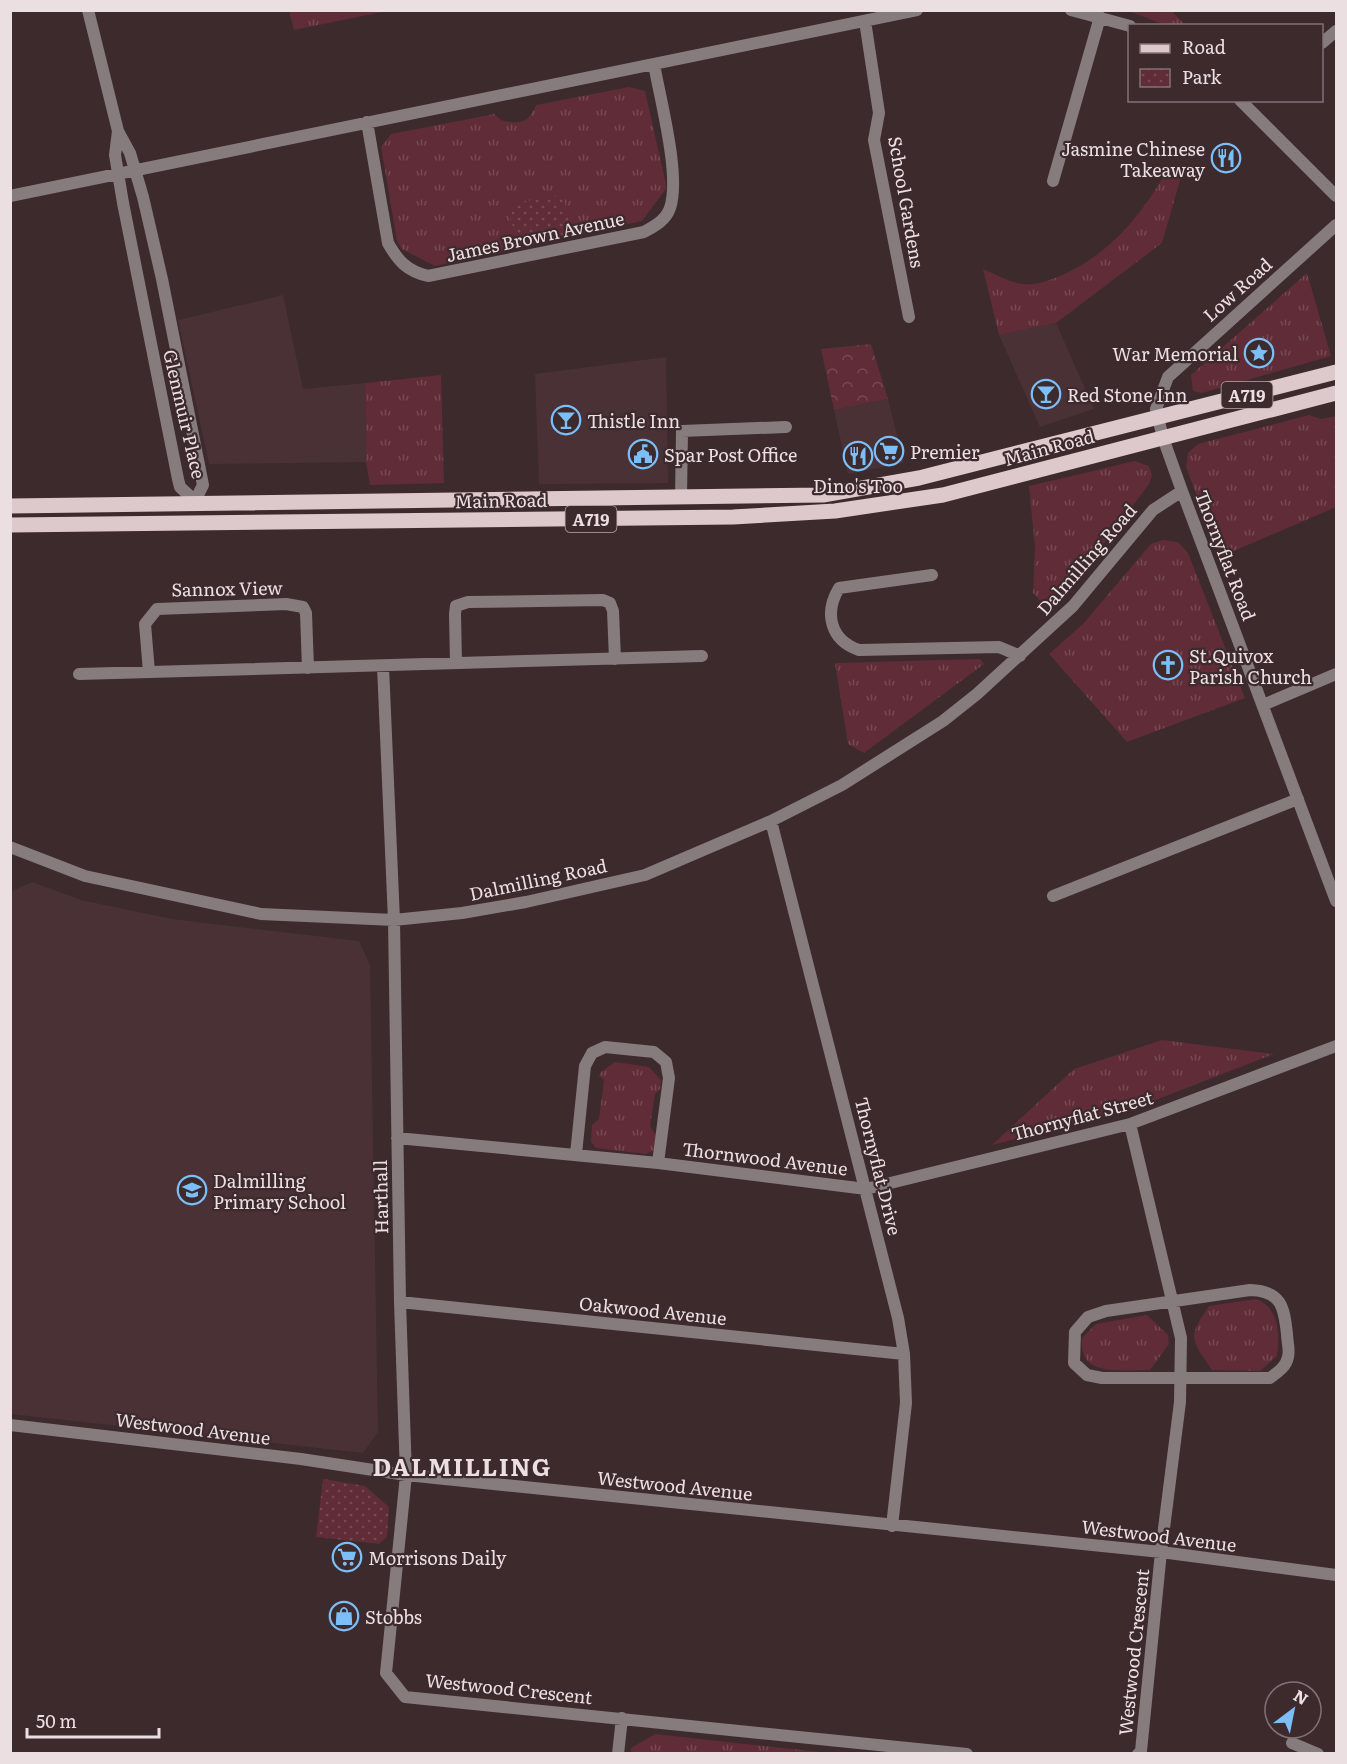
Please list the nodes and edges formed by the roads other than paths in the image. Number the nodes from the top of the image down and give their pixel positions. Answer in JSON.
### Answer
{"nodes":[{"id":1,"x":88,"y":10,"type":"edge"},
{"id":2,"x":917,"y":10,"type":"edge"},
{"id":3,"x":1071,"y":10,"type":"edge"},
{"id":4,"x":1100,"y":16,"type":"junction"},
{"id":5,"x":865,"y":21,"type":"junction"},
{"id":6,"x":1128,"y":25,"type":"edge"},
{"id":7,"x":1336,"y":31,"type":"edge"},
{"id":8,"x":1323,"y":42,"type":"edge"},
{"id":9,"x":654,"y":64,"type":"junction"},
{"id":10,"x":1247,"y":103,"type":"edge"},
{"id":11,"x":367,"y":122,"type":"junction"},
{"id":12,"x":118,"y":131,"type":"junction"},
{"id":13,"x":136,"y":172,"type":"junction"},
{"id":14,"x":118,"y":175,"type":"junction"},
{"id":15,"x":1053,"y":181,"type":"dead end"},
{"id":16,"x":10,"y":196,"type":"edge"},
{"id":17,"x":1336,"y":196,"type":"edge"},
{"id":18,"x":1336,"y":225,"type":"edge"},
{"id":19,"x":909,"y":317,"type":"dead end"},
{"id":20,"x":1336,"y":372,"type":"edge"},
{"id":21,"x":1336,"y":393,"type":"edge"},
{"id":22,"x":1158,"y":417,"type":"junction"},
{"id":23,"x":786,"y":427,"type":"dead end"},
{"id":24,"x":1163,"y":438,"type":"junction"},
{"id":25,"x":1182,"y":491,"type":"junction"},
{"id":26,"x":681,"y":497,"type":"junction"},
{"id":27,"x":195,"y":502,"type":"junction"},
{"id":28,"x":10,"y":506,"type":"edge"},
{"id":29,"x":197,"y":523,"type":"junction"},
{"id":30,"x":10,"y":525,"type":"edge"},
{"id":31,"x":932,"y":575,"type":"dead end"},
{"id":32,"x":702,"y":656,"type":"dead end"},
{"id":33,"x":1020,"y":656,"type":"junction"},
{"id":34,"x":615,"y":659,"type":"junction"},
{"id":35,"x":456,"y":663,"type":"junction"},
{"id":36,"x":383,"y":666,"type":"junction"},
{"id":37,"x":308,"y":668,"type":"junction"},
{"id":38,"x":148,"y":672,"type":"junction"},
{"id":39,"x":79,"y":674,"type":"dead end"},
{"id":40,"x":1336,"y":675,"type":"edge"},
{"id":41,"x":1263,"y":705,"type":"junction"},
{"id":42,"x":1298,"y":799,"type":"junction"},
{"id":43,"x":771,"y":821,"type":"junction"},
{"id":44,"x":10,"y":847,"type":"edge"},
{"id":45,"x":1053,"y":896,"type":"dead end"},
{"id":46,"x":1336,"y":902,"type":"edge"},
{"id":47,"x":394,"y":920,"type":"junction"},
{"id":48,"x":1336,"y":1046,"type":"edge"},
{"id":49,"x":1130,"y":1124,"type":"junction"},
{"id":50,"x":397,"y":1138,"type":"junction"},
{"id":51,"x":576,"y":1154,"type":"junction"},
{"id":52,"x":658,"y":1163,"type":"junction"},
{"id":53,"x":866,"y":1190,"type":"junction"},
{"id":54,"x":1174,"y":1300,"type":"junction"},
{"id":55,"x":399,"y":1302,"type":"junction"},
{"id":56,"x":904,"y":1353,"type":"junction"},
{"id":57,"x":1180,"y":1377,"type":"junction"},
{"id":58,"x":10,"y":1425,"type":"edge"},
{"id":59,"x":406,"y":1475,"type":"junction"},
{"id":60,"x":892,"y":1526,"type":"junction"},
{"id":61,"x":1161,"y":1552,"type":"junction"},
{"id":62,"x":1336,"y":1575,"type":"edge"},
{"id":63,"x":622,"y":1718,"type":"junction"},
{"id":64,"x":1292,"y":1743,"type":"dead end"},
{"id":65,"x":902,"y":1750,"type":"edge"},
{"id":66,"x":618,"y":1754,"type":"edge"},
{"id":67,"x":967,"y":1754,"type":"edge"},
{"id":68,"x":1138,"y":1754,"type":"edge"},
{"id":69,"x":1318,"y":1754,"type":"edge"}],
"edges":[{"from":1,"to":12,"type":"street","name":"Glenmuir Place"},
{"from":2,"to":5,"type":"street"},
{"from":3,"to":4,"type":"street"},
{"from":4,"to":6,"type":"street"},
{"from":4,"to":15,"type":"street"},
{"from":5,"to":9,"type":"street"},
{"from":5,"to":19,"type":"street","name":"School Gardens"},
{"from":7,"to":8,"type":"street"},
{"from":9,"to":11,"type":"street"},
{"from":9,"to":11,"type":"street","name":"James Brown Avenue"},
{"from":10,"to":17,"type":"street"},
{"from":11,"to":13,"type":"street"},
{"from":12,"to":13,"type":"street","name":"Glenmuir Place"},
{"from":12,"to":14,"type":"street","name":"Glenmuir Place"},
{"from":13,"to":14,"type":"street"},
{"from":13,"to":27,"type":"street","name":"Glenmuir Place"},
{"from":14,"to":16,"type":"street"},
{"from":14,"to":27,"type":"street","name":"Glenmuir Place"},
{"from":18,"to":22,"type":"street","name":"Low Road"},
{"from":20,"to":22,"type":"main road","number":"A719"},
{"from":21,"to":24,"type":"main road","number":"A719"},
{"from":22,"to":24,"type":"street","name":"Thornyflat Road"},
{"from":22,"to":26,"type":"main road","name":"Main Road","number":"A719"},
{"from":23,"to":26,"type":"street"},
{"from":24,"to":25,"type":"street","name":"Thornyflat Road"},
{"from":24,"to":29,"type":"main road","name":"Main Road","number":"A719"},
{"from":25,"to":33,"type":"street","name":"Dalmilling Road"},
{"from":25,"to":41,"type":"street","name":"Thornyflat Road"},
{"from":26,"to":27,"type":"main road","name":"Main Road","number":"A719"},
{"from":27,"to":28,"type":"main road","name":"Main Road","number":"A719"},
{"from":27,"to":29,"type":"street"},
{"from":29,"to":30,"type":"main road","name":"Main Road","number":"A719"},
{"from":31,"to":33,"type":"street"},
{"from":32,"to":34,"type":"street"},
{"from":33,"to":43,"type":"street","name":"Dalmilling Road"},
{"from":34,"to":35,"type":"street"},
{"from":34,"to":35,"type":"street"},
{"from":35,"to":36,"type":"street"},
{"from":36,"to":37,"type":"street"},
{"from":36,"to":47,"type":"street"},
{"from":37,"to":38,"type":"street"},
{"from":37,"to":38,"type":"street","name":"Sannox View"},
{"from":38,"to":39,"type":"street"},
{"from":40,"to":41,"type":"street"},
{"from":41,"to":42,"type":"street","name":"Thornyflat Road"},
{"from":42,"to":45,"type":"street"},
{"from":42,"to":46,"type":"street","name":"Thornyflat Road"},
{"from":43,"to":47,"type":"street","name":"Dalmilling Road"},
{"from":43,"to":53,"type":"street","name":"Thornyflat Drive"},
{"from":44,"to":47,"type":"street","name":"Dalmilling Road"},
{"from":47,"to":50,"type":"street","name":"Harthall"},
{"from":48,"to":49,"type":"street","name":"Thornyflat Street"},
{"from":49,"to":53,"type":"street","name":"Thornyflat Street"},
{"from":49,"to":54,"type":"street","name":"Westwood Crescent"},
{"from":50,"to":51,"type":"street","name":"Thornwood Avenue"},
{"from":50,"to":55,"type":"street","name":"Harthall"},
{"from":51,"to":52,"type":"street","name":"Thornwood Avenue"},
{"from":51,"to":52,"type":"street","name":"Thornwood Avenue"},
{"from":52,"to":53,"type":"street","name":"Thornwood Avenue"},
{"from":53,"to":56,"type":"street","name":"Thornyflat Drive"},
{"from":54,"to":57,"type":"street","name":"Westwood Crescent"},
{"from":54,"to":57,"type":"street"},
{"from":54,"to":57,"type":"street"},
{"from":55,"to":56,"type":"street","name":"Oakwood Avenue"},
{"from":55,"to":59,"type":"street","name":"Harthall"},
{"from":56,"to":60,"type":"street","name":"Thornyflat Drive"},
{"from":57,"to":61,"type":"street","name":"Westwood Crescent"},
{"from":58,"to":59,"type":"street","name":"Westwood Avenue"},
{"from":59,"to":60,"type":"street","name":"Westwood Avenue"},
{"from":59,"to":63,"type":"street","name":"Westwood Crescent"},
{"from":60,"to":61,"type":"street","name":"Westwood Avenue"},
{"from":61,"to":62,"type":"street","name":"Westwood Avenue"},
{"from":61,"to":68,"type":"street","name":"Westwood Crescent"},
{"from":63,"to":65,"type":"street","name":"Westwood Crescent"},
{"from":63,"to":66,"type":"street"},
{"from":64,"to":69,"type":"street"},
{"from":65,"to":67,"type":"street","name":"Westwood Crescent"}]}
